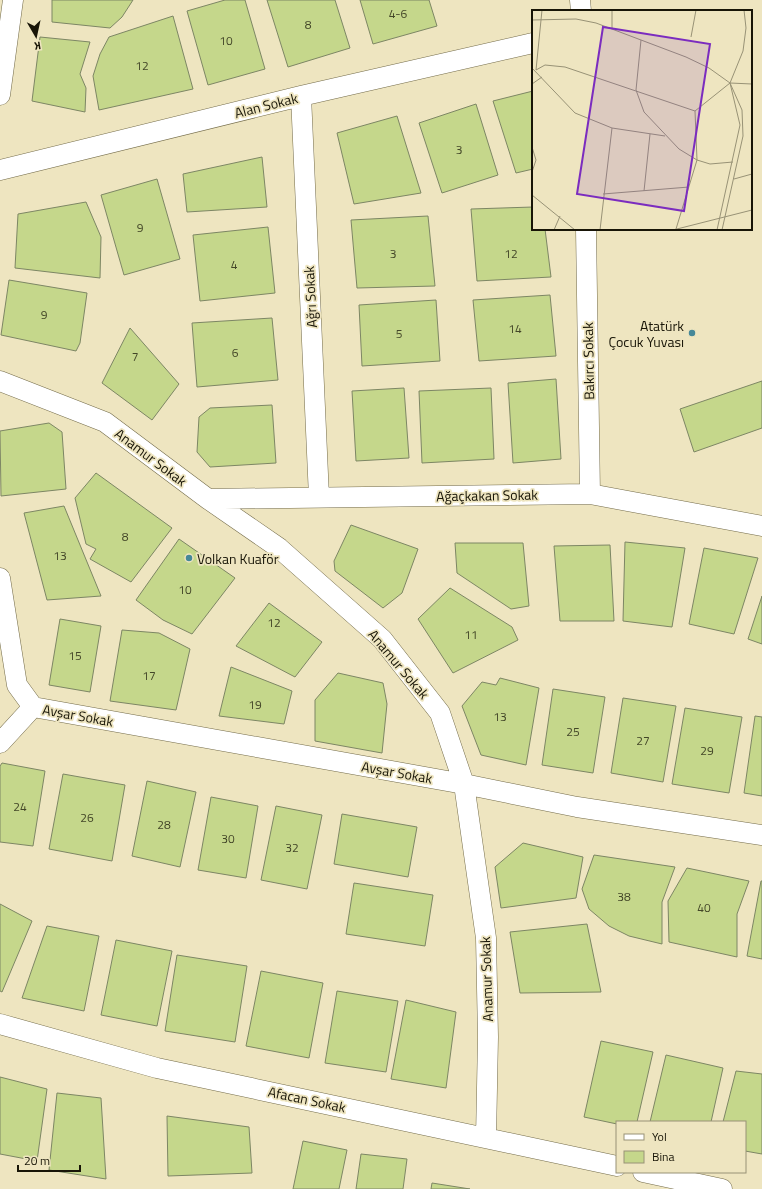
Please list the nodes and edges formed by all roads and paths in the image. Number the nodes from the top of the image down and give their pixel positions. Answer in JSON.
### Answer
{"nodes":[{"id":1,"x":14,"y":0,"type":"edge"},
{"id":2,"x":580,"y":0,"type":"edge"},
{"id":3,"x":581,"y":10,"type":"edge"},
{"id":4,"x":532,"y":43,"type":"edge"},
{"id":5,"x":0,"y":95,"type":"edge"},
{"id":6,"x":301,"y":96,"type":"junction"},
{"id":7,"x":0,"y":170,"type":"edge"},
{"id":8,"x":586,"y":230,"type":"edge"},
{"id":9,"x":0,"y":381,"type":"edge"},
{"id":10,"x":590,"y":494,"type":"junction"},
{"id":11,"x":319,"y":497,"type":"junction"},
{"id":12,"x":208,"y":499,"type":"junction"},
{"id":13,"x":762,"y":526,"type":"edge"},
{"id":14,"x":0,"y":578,"type":"edge"},
{"id":15,"x":33,"y":707,"type":"junction"},
{"id":16,"x":0,"y":743,"type":"edge"},
{"id":17,"x":464,"y":784,"type":"junction"},
{"id":18,"x":762,"y":835,"type":"edge"},
{"id":19,"x":0,"y":1024,"type":"edge"},
{"id":20,"x":486,"y":1138,"type":"junction"},
{"id":21,"x":616,"y":1166,"type":"edge"},
{"id":22,"x":647,"y":1173,"type":"edge"},
{"id":23,"x":701,"y":1187,"type":"edge"},
{"id":24,"x":722,"y":1189,"type":"edge"}],
"edges":[{"from":1,"to":5,"type":"street"},
{"from":2,"to":3,"type":"street"},
{"from":4,"to":6,"type":"street","name":"Alan Sokak"},
{"from":6,"to":7,"type":"street","name":"Alan Sokak"},
{"from":6,"to":11,"type":"street","name":"Ağrı Sokak"},
{"from":8,"to":10,"type":"street","name":"Bakırcı Sokak"},
{"from":9,"to":12,"type":"street","name":"Anamur Sokak"},
{"from":10,"to":11,"type":"street","name":"Ağaçkakan Sokak"},
{"from":10,"to":13,"type":"street","name":"Ağaçkakan Sokak"},
{"from":11,"to":12,"type":"street","name":"Ağaçkakan Sokak"},
{"from":12,"to":17,"type":"street","name":"Anamur Sokak"},
{"from":14,"to":15,"type":"street","name":"Avşar Sokak"},
{"from":15,"to":16,"type":"street","name":"Avşar Sokak"},
{"from":15,"to":17,"type":"street","name":"Avşar Sokak"},
{"from":17,"to":18,"type":"street","name":"Avşar Sokak"},
{"from":17,"to":20,"type":"street","name":"Anamur Sokak"},
{"from":19,"to":20,"type":"street","name":"Afacan Sokak"},
{"from":20,"to":21,"type":"street","name":"Afacan Sokak"},
{"from":22,"to":23,"type":"street"},
{"from":23,"to":24,"type":"street"}]}
